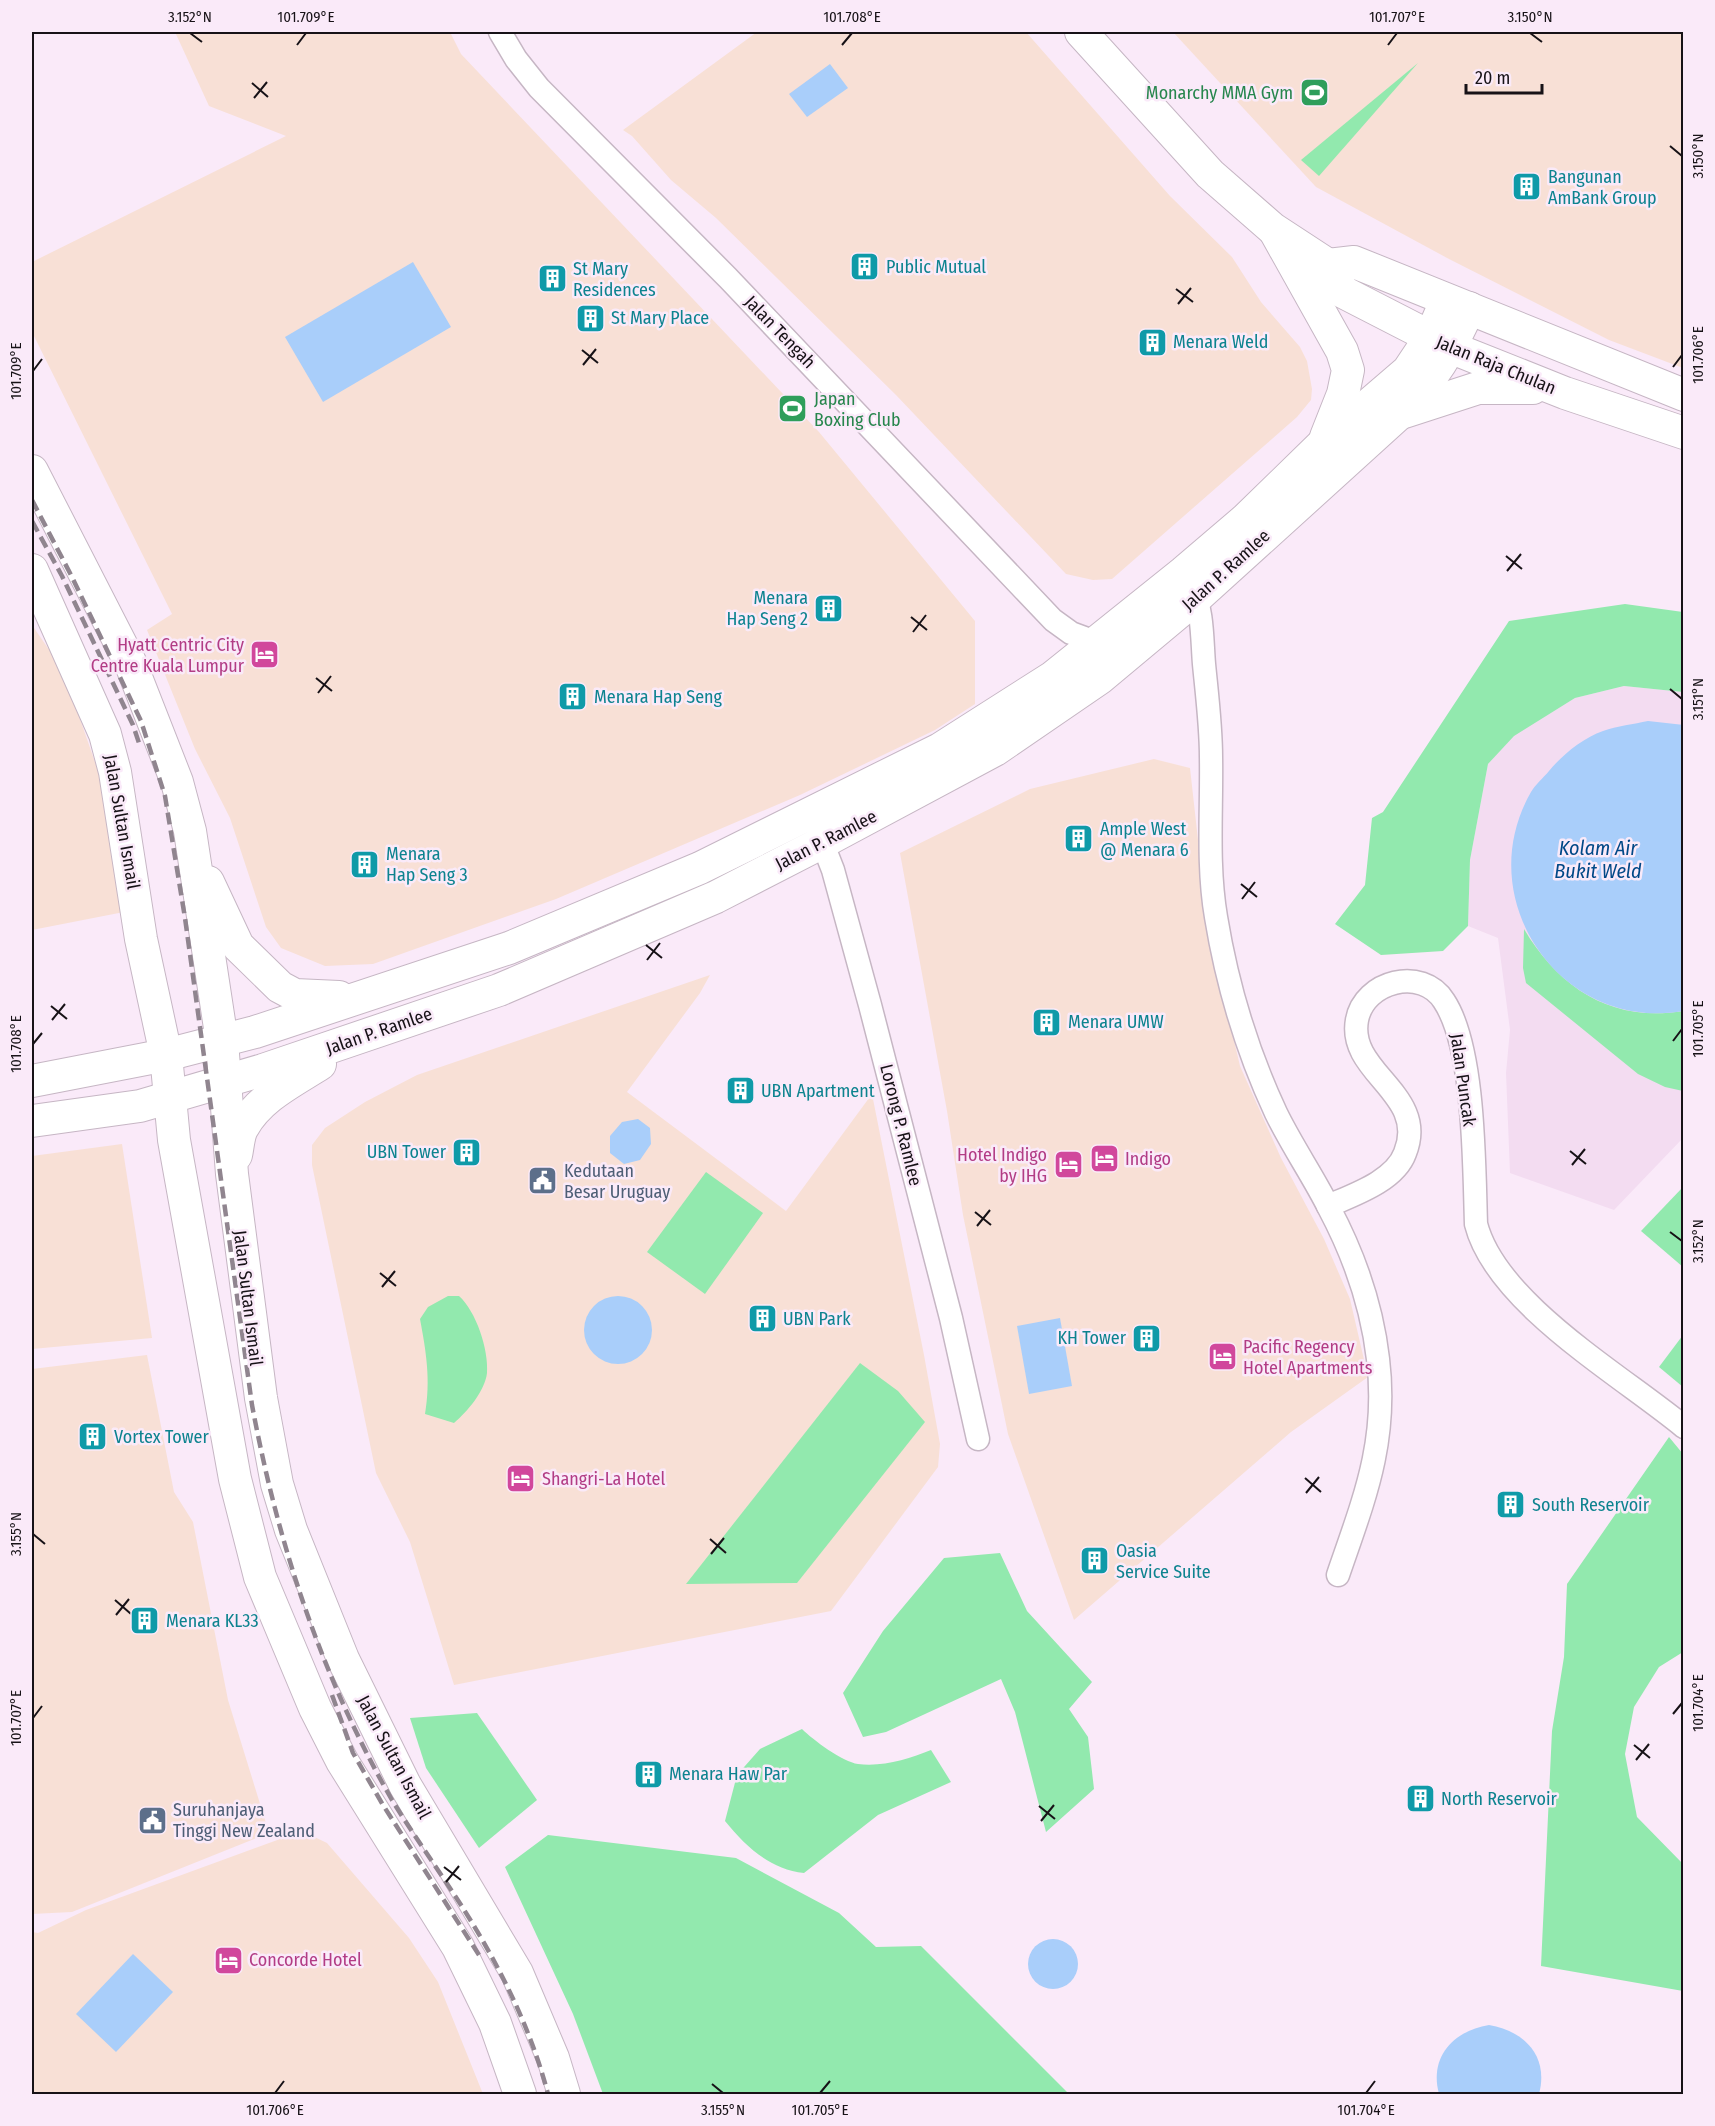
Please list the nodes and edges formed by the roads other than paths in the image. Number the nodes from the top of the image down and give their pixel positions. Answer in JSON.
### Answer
{"nodes":[{"id":1,"x":500,"y":32,"type":"edge"},
{"id":2,"x":1081,"y":32,"type":"edge"},
{"id":3,"x":1273,"y":229,"type":"junction"},
{"id":4,"x":1328,"y":265,"type":"junction"},
{"id":5,"x":1457,"y":305,"type":"junction"},
{"id":6,"x":1441,"y":343,"type":"junction"},
{"id":7,"x":1565,"y":393,"type":"junction"},
{"id":8,"x":1683,"y":395,"type":"edge"},
{"id":9,"x":1400,"y":413,"type":"junction"},
{"id":10,"x":1683,"y":433,"type":"edge"},
{"id":11,"x":1323,"y":444,"type":"junction"},
{"id":12,"x":32,"y":471,"type":"edge"},
{"id":13,"x":32,"y":570,"type":"edge"},
{"id":14,"x":1190,"y":585,"type":"junction"},
{"id":15,"x":1098,"y":642,"type":"junction"},
{"id":16,"x":817,"y":828,"type":"junction"},
{"id":17,"x":196,"y":859,"type":"junction"},
{"id":18,"x":700,"y":868,"type":"junction"},
{"id":19,"x":716,"y":897,"type":"junction"},
{"id":20,"x":370,"y":995,"type":"junction"},
{"id":21,"x":357,"y":1040,"type":"junction"},
{"id":22,"x":222,"y":1041,"type":"junction"},
{"id":23,"x":166,"y":1055,"type":"junction"},
{"id":24,"x":226,"y":1079,"type":"junction"},
{"id":25,"x":32,"y":1081,"type":"edge"},
{"id":26,"x":169,"y":1096,"type":"junction"},
{"id":27,"x":140,"y":1106,"type":"junction"},
{"id":28,"x":32,"y":1121,"type":"edge"},
{"id":29,"x":174,"y":1140,"type":"junction"},
{"id":30,"x":232,"y":1174,"type":"junction"},
{"id":31,"x":1328,"y":1206,"type":"junction"},
{"id":32,"x":1683,"y":1427,"type":"edge"},
{"id":33,"x":978,"y":1439,"type":"dead end"},
{"id":34,"x":1338,"y":1575,"type":"dead end"},
{"id":35,"x":520,"y":2094,"type":"edge"},
{"id":36,"x":564,"y":2094,"type":"edge"}],
"edges":[{"from":1,"to":15,"type":"street","name":"Jalan Tengah"},
{"from":2,"to":3,"type":"main road","name":"Jalan Raja Chulan"},
{"from":3,"to":4,"type":"main road","name":"Jalan Raja Chulan"},
{"from":3,"to":11,"type":"main road"},
{"from":4,"to":5,"type":"main road"},
{"from":4,"to":6,"type":"main road","name":"Jalan Raja Chulan"},
{"from":5,"to":6,"type":"main road","name":"Jalan P. Ramlee"},
{"from":5,"to":8,"type":"main road"},
{"from":6,"to":7,"type":"main road","name":"Jalan Raja Chulan"},
{"from":6,"to":9,"type":"main road","name":"Jalan P. Ramlee"},
{"from":6,"to":11,"type":"main road","name":"Jalan P. Ramlee"},
{"from":7,"to":9,"type":"main road"},
{"from":7,"to":10,"type":"main road","name":"Jalan Raja Chulan"},
{"from":9,"to":14,"type":"main road","name":"Jalan P. Ramlee"},
{"from":11,"to":14,"type":"main road","name":"Jalan P. Ramlee"},
{"from":12,"to":17,"type":"main road","name":"Jalan Sultan Ismail"},
{"from":13,"to":23,"type":"main road","name":"Jalan Sultan Ismail"},
{"from":14,"to":15,"type":"main road","name":"Jalan P. Ramlee"},
{"from":14,"to":16,"type":"main road","name":"Jalan P. Ramlee"},
{"from":14,"to":31,"type":"street"},
{"from":15,"to":16,"type":"main road","name":"Jalan P. Ramlee"},
{"from":16,"to":18,"type":"main road","name":"Jalan P. Ramlee"},
{"from":16,"to":19,"type":"main road","name":"Jalan P. Ramlee"},
{"from":16,"to":33,"type":"street","name":"Lorong P. Ramlee"},
{"from":17,"to":20,"type":"main road"},
{"from":17,"to":22,"type":"main road","name":"Jalan Sultan Ismail"},
{"from":18,"to":19,"type":"main road"},
{"from":18,"to":20,"type":"main road","name":"Jalan P. Ramlee"},
{"from":19,"to":21,"type":"main road","name":"Jalan P. Ramlee"},
{"from":20,"to":22,"type":"main road","name":"Jalan P. Ramlee"},
{"from":21,"to":24,"type":"main road","name":"Jalan P. Ramlee"},
{"from":21,"to":30,"type":"main road"},
{"from":22,"to":23,"type":"main road","name":"Jalan P. Ramlee"},
{"from":22,"to":24,"type":"main road","name":"Jalan Sultan Ismail"},
{"from":23,"to":25,"type":"main road","name":"Jalan P. Ramlee"},
{"from":23,"to":26,"type":"main road","name":"Jalan Sultan Ismail"},
{"from":24,"to":26,"type":"main road","name":"Jalan P. Ramlee"},
{"from":24,"to":30,"type":"main road","name":"Jalan Sultan Ismail"},
{"from":26,"to":27,"type":"main road","name":"Jalan P. Ramlee"},
{"from":26,"to":29,"type":"main road","name":"Jalan Sultan Ismail"},
{"from":27,"to":28,"type":"main road","name":"Jalan P. Ramlee"},
{"from":27,"to":29,"type":"main road"},
{"from":29,"to":35,"type":"main road","name":"Jalan Sultan Ismail"},
{"from":30,"to":36,"type":"main road","name":"Jalan Sultan Ismail"},
{"from":31,"to":32,"type":"street","name":"Jalan Puncak"},
{"from":31,"to":34,"type":"street"}]}
